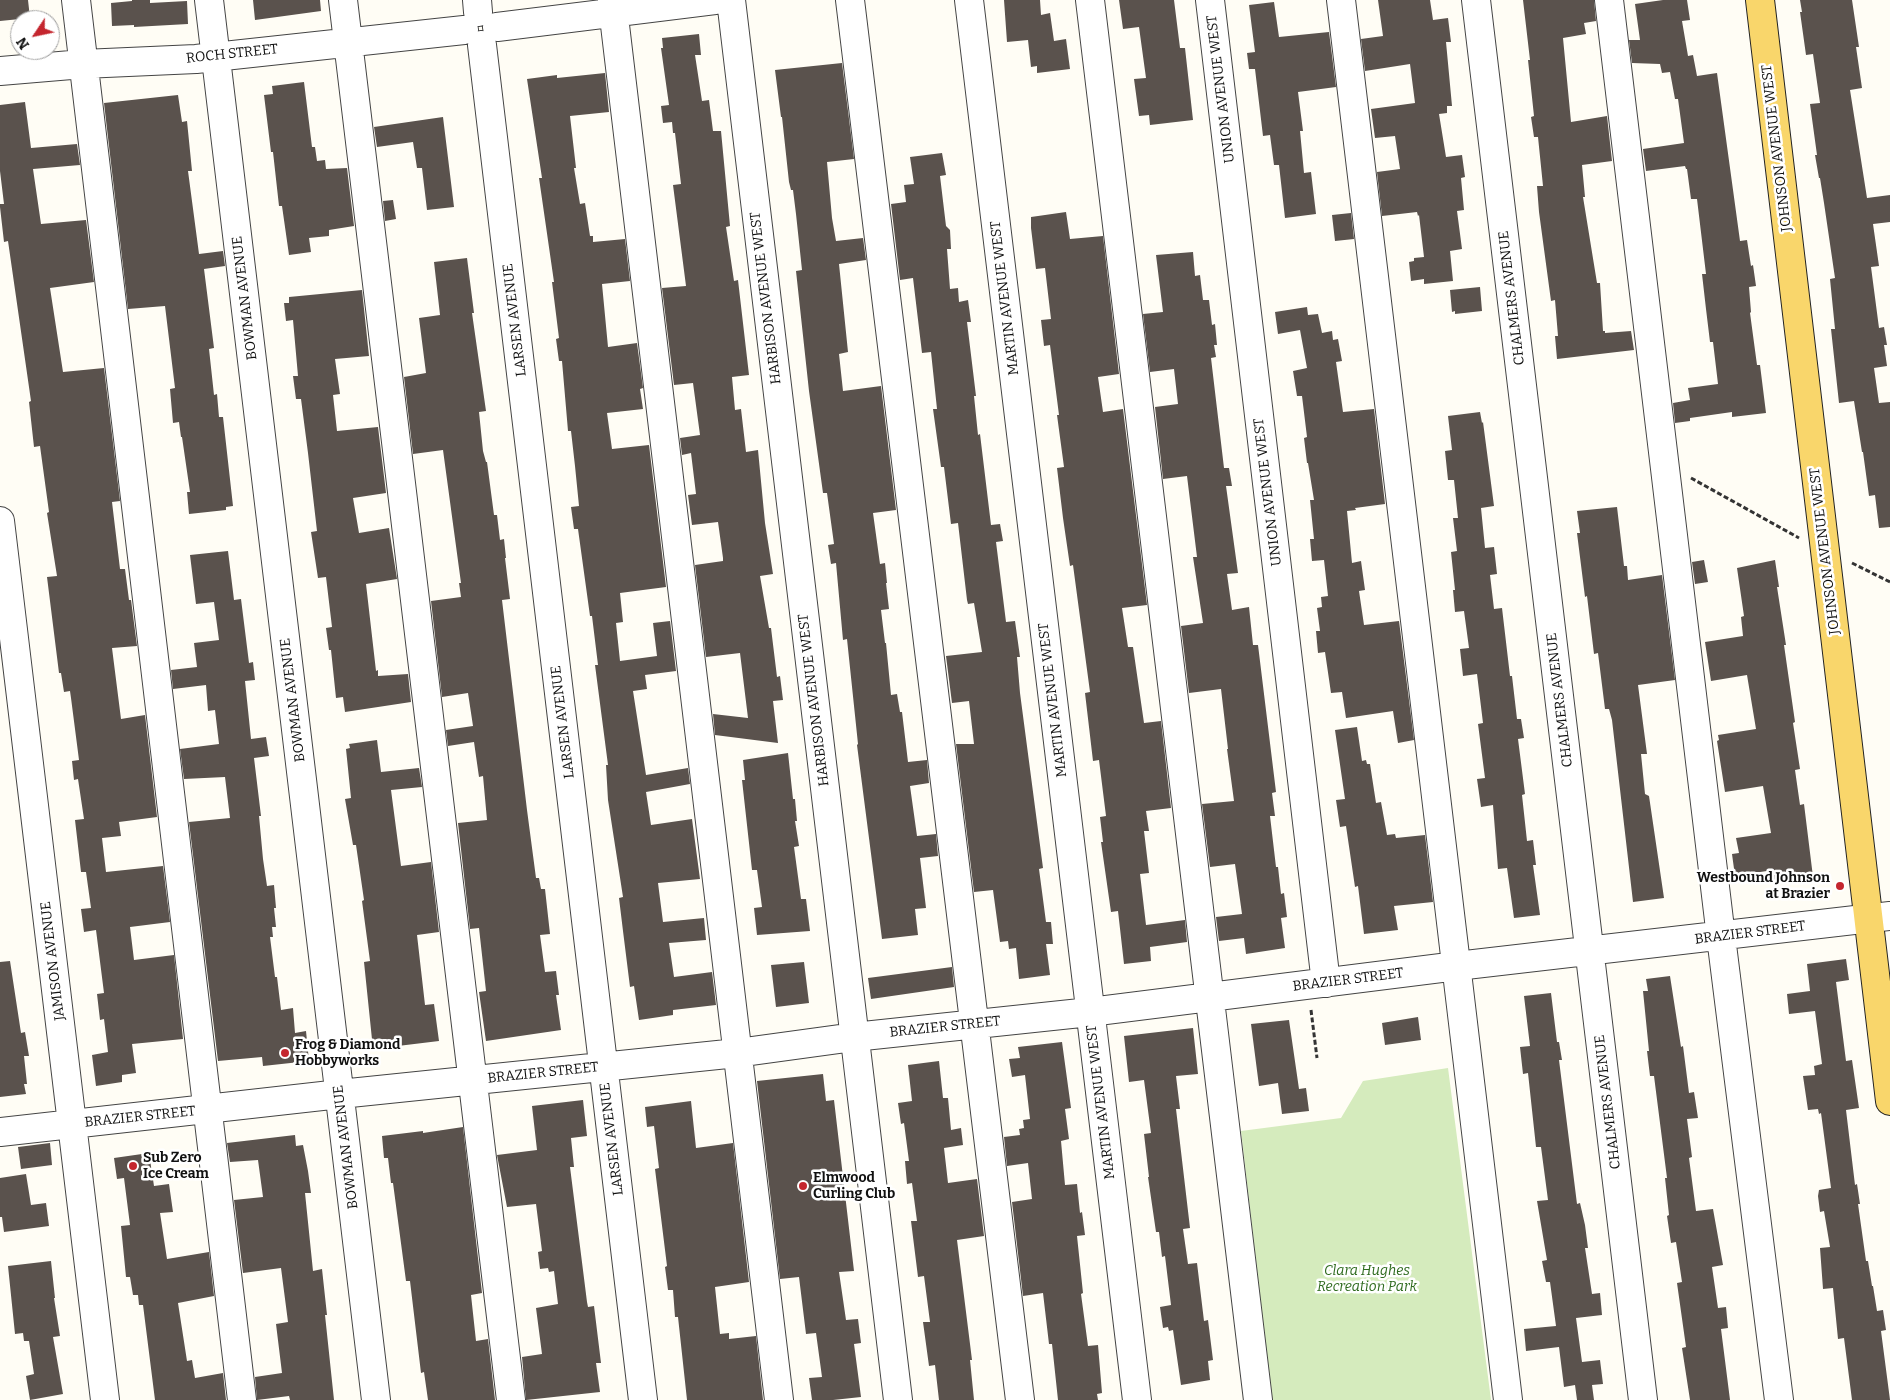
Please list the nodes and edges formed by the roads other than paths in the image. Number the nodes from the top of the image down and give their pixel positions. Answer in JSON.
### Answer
{"nodes":[{"id":1,"x":76,"y":0,"type":"edge"},
{"id":2,"x":209,"y":0,"type":"edge"},
{"id":3,"x":343,"y":0,"type":"edge"},
{"id":4,"x":715,"y":0,"type":"edge"},
{"id":5,"x":731,"y":0,"type":"edge"},
{"id":6,"x":850,"y":0,"type":"edge"},
{"id":7,"x":969,"y":0,"type":"edge"},
{"id":8,"x":1090,"y":0,"type":"edge"},
{"id":9,"x":1210,"y":0,"type":"edge"},
{"id":10,"x":1341,"y":0,"type":"edge"},
{"id":11,"x":1476,"y":0,"type":"edge"},
{"id":12,"x":1609,"y":0,"type":"edge"},
{"id":13,"x":1760,"y":0,"type":"edge"},
{"id":14,"x":612,"y":6,"type":"edge"},
{"id":15,"x":480,"y":23,"type":"edge"},
{"id":16,"x":348,"y":41,"type":"junction"},
{"id":17,"x":216,"y":57,"type":"junction"},
{"id":18,"x":83,"y":64,"type":"junction"},
{"id":19,"x":0,"y":71,"type":"edge"},
{"id":20,"x":0,"y":521,"type":"edge"},
{"id":21,"x":1879,"y":918,"type":"edge"},
{"id":22,"x":1721,"y":937,"type":"junction"},
{"id":23,"x":1590,"y":952,"type":"junction"},
{"id":24,"x":1457,"y":966,"type":"junction"},
{"id":25,"x":1326,"y":983,"type":"junction"},
{"id":26,"x":1209,"y":996,"type":"junction"},
{"id":27,"x":1090,"y":1012,"type":"junction"},
{"id":28,"x":975,"y":1024,"type":"junction"},
{"id":29,"x":854,"y":1038,"type":"junction"},
{"id":30,"x":737,"y":1054,"type":"junction"},
{"id":31,"x":604,"y":1067,"type":"junction"},
{"id":32,"x":472,"y":1081,"type":"junction"},
{"id":33,"x":340,"y":1094,"type":"junction"},
{"id":34,"x":1890,"y":1101,"type":"edge"},
{"id":35,"x":208,"y":1110,"type":"junction"},
{"id":36,"x":72,"y":1124,"type":"junction"},
{"id":37,"x":0,"y":1132,"type":"edge"},
{"id":38,"x":105,"y":1400,"type":"edge"},
{"id":39,"x":242,"y":1400,"type":"edge"},
{"id":40,"x":376,"y":1400,"type":"edge"},
{"id":41,"x":511,"y":1400,"type":"edge"},
{"id":42,"x":643,"y":1400,"type":"edge"},
{"id":43,"x":779,"y":1400,"type":"edge"},
{"id":44,"x":898,"y":1400,"type":"edge"},
{"id":45,"x":1020,"y":1400,"type":"edge"},
{"id":46,"x":1137,"y":1400,"type":"edge"},
{"id":47,"x":1258,"y":1400,"type":"edge"},
{"id":48,"x":1508,"y":1400,"type":"edge"},
{"id":49,"x":1643,"y":1400,"type":"edge"},
{"id":50,"x":1779,"y":1400,"type":"edge"}],
"edges":[{"from":1,"to":18,"type":"street"},
{"from":2,"to":17,"type":"street","name":"BOWMAN AVENUE"},
{"from":3,"to":16,"type":"street"},
{"from":4,"to":14,"type":"street","name":"ROCH STREET"},
{"from":5,"to":29,"type":"street","name":"HARBISON AVENUE WEST"},
{"from":6,"to":28,"type":"street"},
{"from":7,"to":27,"type":"street","name":"MARTIN AVENUE WEST"},
{"from":8,"to":26,"type":"street"},
{"from":9,"to":25,"type":"street","name":"UNION AVENUE WEST"},
{"from":10,"to":24,"type":"street"},
{"from":11,"to":23,"type":"street","name":"CHALMERS AVENUE"},
{"from":12,"to":22,"type":"street"},
{"from":13,"to":21,"type":"main road","name":"JOHNSON AVENUE WEST"},
{"from":14,"to":15,"type":"street","name":"ROCH STREET"},
{"from":14,"to":30,"type":"street"},
{"from":15,"to":16,"type":"street","name":"ROCH STREET"},
{"from":15,"to":31,"type":"street","name":"LARSEN AVENUE"},
{"from":16,"to":17,"type":"street","name":"ROCH STREET"},
{"from":16,"to":32,"type":"street"},
{"from":17,"to":18,"type":"street","name":"ROCH STREET"},
{"from":17,"to":33,"type":"street","name":"BOWMAN AVENUE"},
{"from":18,"to":19,"type":"street","name":"ROCH STREET"},
{"from":18,"to":35,"type":"street"},
{"from":20,"to":36,"type":"street","name":"JAMISON AVENUE"},
{"from":21,"to":22,"type":"street","name":"BRAZIER STREET"},
{"from":21,"to":34,"type":"main road","name":"JOHNSON AVENUE WEST"},
{"from":22,"to":23,"type":"street","name":"BRAZIER STREET"},
{"from":22,"to":50,"type":"street"},
{"from":23,"to":24,"type":"street","name":"BRAZIER STREET"},
{"from":23,"to":49,"type":"street","name":"CHALMERS AVENUE"},
{"from":24,"to":25,"type":"street","name":"BRAZIER STREET"},
{"from":24,"to":48,"type":"street"},
{"from":25,"to":26,"type":"street","name":"BRAZIER STREET"},
{"from":26,"to":27,"type":"street","name":"BRAZIER STREET"},
{"from":26,"to":47,"type":"street"},
{"from":27,"to":28,"type":"street","name":"BRAZIER STREET"},
{"from":27,"to":46,"type":"street","name":"MARTIN AVENUE WEST"},
{"from":28,"to":29,"type":"street","name":"BRAZIER STREET"},
{"from":28,"to":45,"type":"street"},
{"from":29,"to":30,"type":"street","name":"BRAZIER STREET"},
{"from":29,"to":44,"type":"street","name":"HARBISON AVENUE WEST"},
{"from":30,"to":31,"type":"street","name":"BRAZIER STREET"},
{"from":30,"to":43,"type":"street"},
{"from":31,"to":32,"type":"street","name":"BRAZIER STREET"},
{"from":31,"to":42,"type":"street","name":"LARSEN AVENUE"},
{"from":32,"to":33,"type":"street","name":"BRAZIER STREET"},
{"from":32,"to":41,"type":"street"},
{"from":33,"to":35,"type":"street","name":"BRAZIER STREET"},
{"from":33,"to":40,"type":"street","name":"BOWMAN AVENUE"},
{"from":35,"to":36,"type":"street","name":"BRAZIER STREET"},
{"from":35,"to":39,"type":"street"},
{"from":36,"to":37,"type":"street","name":"BRAZIER STREET"},
{"from":36,"to":38,"type":"street","name":"JAMISON AVENUE"}]}
